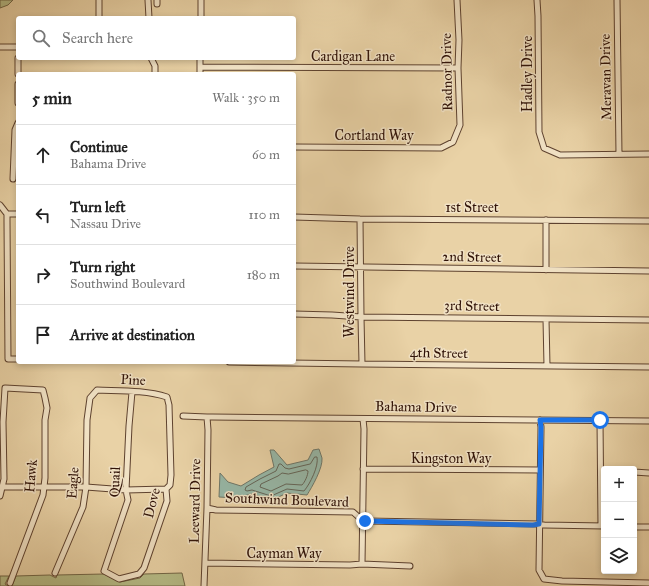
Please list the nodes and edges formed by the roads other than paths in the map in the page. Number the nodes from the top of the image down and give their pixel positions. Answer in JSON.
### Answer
{"nodes":[{"id":1,"x":99,"y":0,"type":"edge"},
{"id":2,"x":148,"y":0,"type":"edge"},
{"id":3,"x":201,"y":0,"type":"edge"},
{"id":4,"x":457,"y":0,"type":"edge"},
{"id":5,"x":537,"y":0,"type":"edge"},
{"id":6,"x":617,"y":0,"type":"edge"},
{"id":7,"x":99,"y":16,"type":"edge"},
{"id":8,"x":149,"y":16,"type":"edge"},
{"id":9,"x":201,"y":16,"type":"edge"},
{"id":10,"x":0,"y":47,"type":"edge"},
{"id":11,"x":16,"y":47,"type":"edge"},
{"id":12,"x":18,"y":60,"type":"edge"},
{"id":13,"x":152,"y":60,"type":"edge"},
{"id":14,"x":200,"y":60,"type":"edge"},
{"id":15,"x":200,"y":67,"type":"junction"},
{"id":16,"x":458,"y":68,"type":"junction"},
{"id":17,"x":18,"y":72,"type":"edge"},
{"id":18,"x":155,"y":72,"type":"edge"},
{"id":19,"x":200,"y":72,"type":"edge"},
{"id":20,"x":16,"y":128,"type":"edge"},
{"id":21,"x":453,"y":142,"type":"joint"},
{"id":22,"x":296,"y":147,"type":"edge"},
{"id":23,"x":619,"y":154,"type":"junction"},
{"id":24,"x":649,"y":154,"type":"edge"},
{"id":25,"x":13,"y":179,"type":"dead end"},
{"id":26,"x":0,"y":205,"type":"edge"},
{"id":27,"x":7,"y":214,"type":"junction"},
{"id":28,"x":16,"y":214,"type":"edge"},
{"id":29,"x":296,"y":217,"type":"edge"},
{"id":30,"x":360,"y":219,"type":"junction"},
{"id":31,"x":546,"y":220,"type":"junction"},
{"id":32,"x":649,"y":221,"type":"edge"},
{"id":33,"x":296,"y":266,"type":"edge"},
{"id":34,"x":361,"y":268,"type":"junction"},
{"id":35,"x":546,"y":270,"type":"junction"},
{"id":36,"x":649,"y":271,"type":"edge"},
{"id":37,"x":296,"y":314,"type":"edge"},
{"id":38,"x":361,"y":317,"type":"junction"},
{"id":39,"x":546,"y":318,"type":"junction"},
{"id":40,"x":649,"y":320,"type":"edge"},
{"id":41,"x":16,"y":359,"type":"edge"},
{"id":42,"x":296,"y":363,"type":"edge"},
{"id":43,"x":362,"y":364,"type":"junction"},
{"id":44,"x":547,"y":366,"type":"junction"},
{"id":45,"x":649,"y":367,"type":"edge"},
{"id":46,"x":96,"y":390,"type":"joint"},
{"id":47,"x":132,"y":392,"type":"junction"},
{"id":48,"x":167,"y":397,"type":"joint"},
{"id":49,"x":183,"y":416,"type":"dead end"},
{"id":50,"x":207,"y":416,"type":"junction"},
{"id":51,"x":363,"y":419,"type":"junction"},
{"id":52,"x":540,"y":420,"type":"junction"},
{"id":53,"x":600,"y":420,"type":"junction"},
{"id":54,"x":649,"y":420,"type":"edge"},
{"id":55,"x":603,"y":466,"type":"edge"},
{"id":56,"x":363,"y":469,"type":"junction"},
{"id":57,"x":540,"y":470,"type":"junction"},
{"id":58,"x":637,"y":472,"type":"edge"},
{"id":59,"x":649,"y":473,"type":"edge"},
{"id":60,"x":44,"y":486,"type":"junction"},
{"id":61,"x":86,"y":486,"type":"junction"},
{"id":62,"x":1,"y":487,"type":"edge"},
{"id":63,"x":166,"y":489,"type":"junction"},
{"id":64,"x":126,"y":490,"type":"junction"},
{"id":65,"x":0,"y":496,"type":"edge"},
{"id":66,"x":207,"y":508,"type":"junction"},
{"id":67,"x":363,"y":520,"type":"junction"},
{"id":68,"x":539,"y":524,"type":"junction"},
{"id":69,"x":601,"y":526,"type":"edge"},
{"id":70,"x":637,"y":527,"type":"edge"},
{"id":71,"x":649,"y":527,"type":"edge"},
{"id":72,"x":205,"y":563,"type":"junction"},
{"id":73,"x":362,"y":564,"type":"junction"},
{"id":74,"x":410,"y":566,"type":"dead end"},
{"id":75,"x":104,"y":571,"type":"joint"},
{"id":76,"x":54,"y":573,"type":"dead end"},
{"id":77,"x":10,"y":583,"type":"dead end"},
{"id":78,"x":649,"y":583,"type":"edge"},
{"id":79,"x":204,"y":586,"type":"edge"}],
"edges":[{"from":1,"to":7,"type":"street"},
{"from":2,"to":8,"type":"street"},
{"from":3,"to":9,"type":"street"},
{"from":4,"to":16,"type":"street","name":"Radnor Drive"},
{"from":5,"to":23,"type":"street","name":"Hadley Drive"},
{"from":6,"to":23,"type":"street","name":"Meravan Drive"},
{"from":10,"to":11,"type":"street"},
{"from":12,"to":17,"type":"street"},
{"from":13,"to":18,"type":"street"},
{"from":14,"to":15,"type":"street"},
{"from":15,"to":16,"type":"street","name":"Cardigan Lane"},
{"from":15,"to":19,"type":"street"},
{"from":16,"to":21,"type":"street","name":"Radnor Drive"},
{"from":20,"to":25,"type":"street"},
{"from":21,"to":22,"type":"street","name":"Cortland Way"},
{"from":23,"to":24,"type":"street"},
{"from":26,"to":27,"type":"street"},
{"from":27,"to":28,"type":"street"},
{"from":27,"to":41,"type":"street"},
{"from":29,"to":30,"type":"street","name":"1st Street"},
{"from":30,"to":31,"type":"street","name":"1st Street"},
{"from":30,"to":34,"type":"street","name":"Westwind Drive"},
{"from":31,"to":32,"type":"street","name":"1st Street"},
{"from":31,"to":35,"type":"street"},
{"from":33,"to":34,"type":"street","name":"2nd Street"},
{"from":34,"to":35,"type":"street","name":"2nd Street"},
{"from":34,"to":38,"type":"street","name":"Westwind Drive"},
{"from":35,"to":36,"type":"street","name":"2nd Street"},
{"from":37,"to":38,"type":"street","name":"3rd Street"},
{"from":38,"to":39,"type":"street","name":"3rd Street"},
{"from":38,"to":43,"type":"street","name":"Westwind Drive"},
{"from":39,"to":40,"type":"street","name":"3rd Street"},
{"from":39,"to":44,"type":"street"},
{"from":42,"to":43,"type":"street","name":"4th Street"},
{"from":43,"to":44,"type":"street","name":"4th Street"},
{"from":44,"to":45,"type":"street","name":"4th Street"},
{"from":46,"to":47,"type":"street","name":"Pine"},
{"from":46,"to":61,"type":"street","name":"Eagle"},
{"from":47,"to":48,"type":"street","name":"Pine"},
{"from":47,"to":64,"type":"street","name":"Quail"},
{"from":48,"to":63,"type":"street","name":"Dove"},
{"from":49,"to":50,"type":"street","name":"Bahama Drive"},
{"from":50,"to":51,"type":"street","name":"Bahama Drive"},
{"from":50,"to":66,"type":"street","name":"Leeward Drive"},
{"from":51,"to":52,"type":"street","name":"Bahama Drive"},
{"from":51,"to":56,"type":"street"},
{"from":52,"to":53,"type":"street","name":"Bahama Drive"},
{"from":52,"to":57,"type":"street"},
{"from":53,"to":54,"type":"street","name":"Bahama Drive"},
{"from":53,"to":55,"type":"street"},
{"from":56,"to":57,"type":"street","name":"Kingston Way"},
{"from":56,"to":67,"type":"street"},
{"from":57,"to":68,"type":"street"},
{"from":58,"to":59,"type":"street"},
{"from":60,"to":61,"type":"street"},
{"from":60,"to":62,"type":"street"},
{"from":60,"to":62,"type":"street","name":"Hawk"},
{"from":60,"to":77,"type":"street","name":"Hawk"},
{"from":61,"to":64,"type":"street"},
{"from":61,"to":76,"type":"street","name":"Eagle"},
{"from":62,"to":65,"type":"street"},
{"from":63,"to":64,"type":"street"},
{"from":63,"to":75,"type":"street","name":"Dove"},
{"from":64,"to":75,"type":"street","name":"Quail"},
{"from":66,"to":67,"type":"street","name":"Southwind Boulevard"},
{"from":66,"to":72,"type":"street","name":"Leeward Drive"},
{"from":67,"to":68,"type":"street","name":"Southwind Boulevard"},
{"from":67,"to":73,"type":"street"},
{"from":68,"to":69,"type":"street","name":"Southwind Boulevard"},
{"from":68,"to":78,"type":"street"},
{"from":70,"to":71,"type":"street"},
{"from":72,"to":73,"type":"street","name":"Cayman Way"},
{"from":72,"to":79,"type":"street","name":"Leeward Drive"},
{"from":73,"to":74,"type":"street","name":"Cayman Way"}]}
